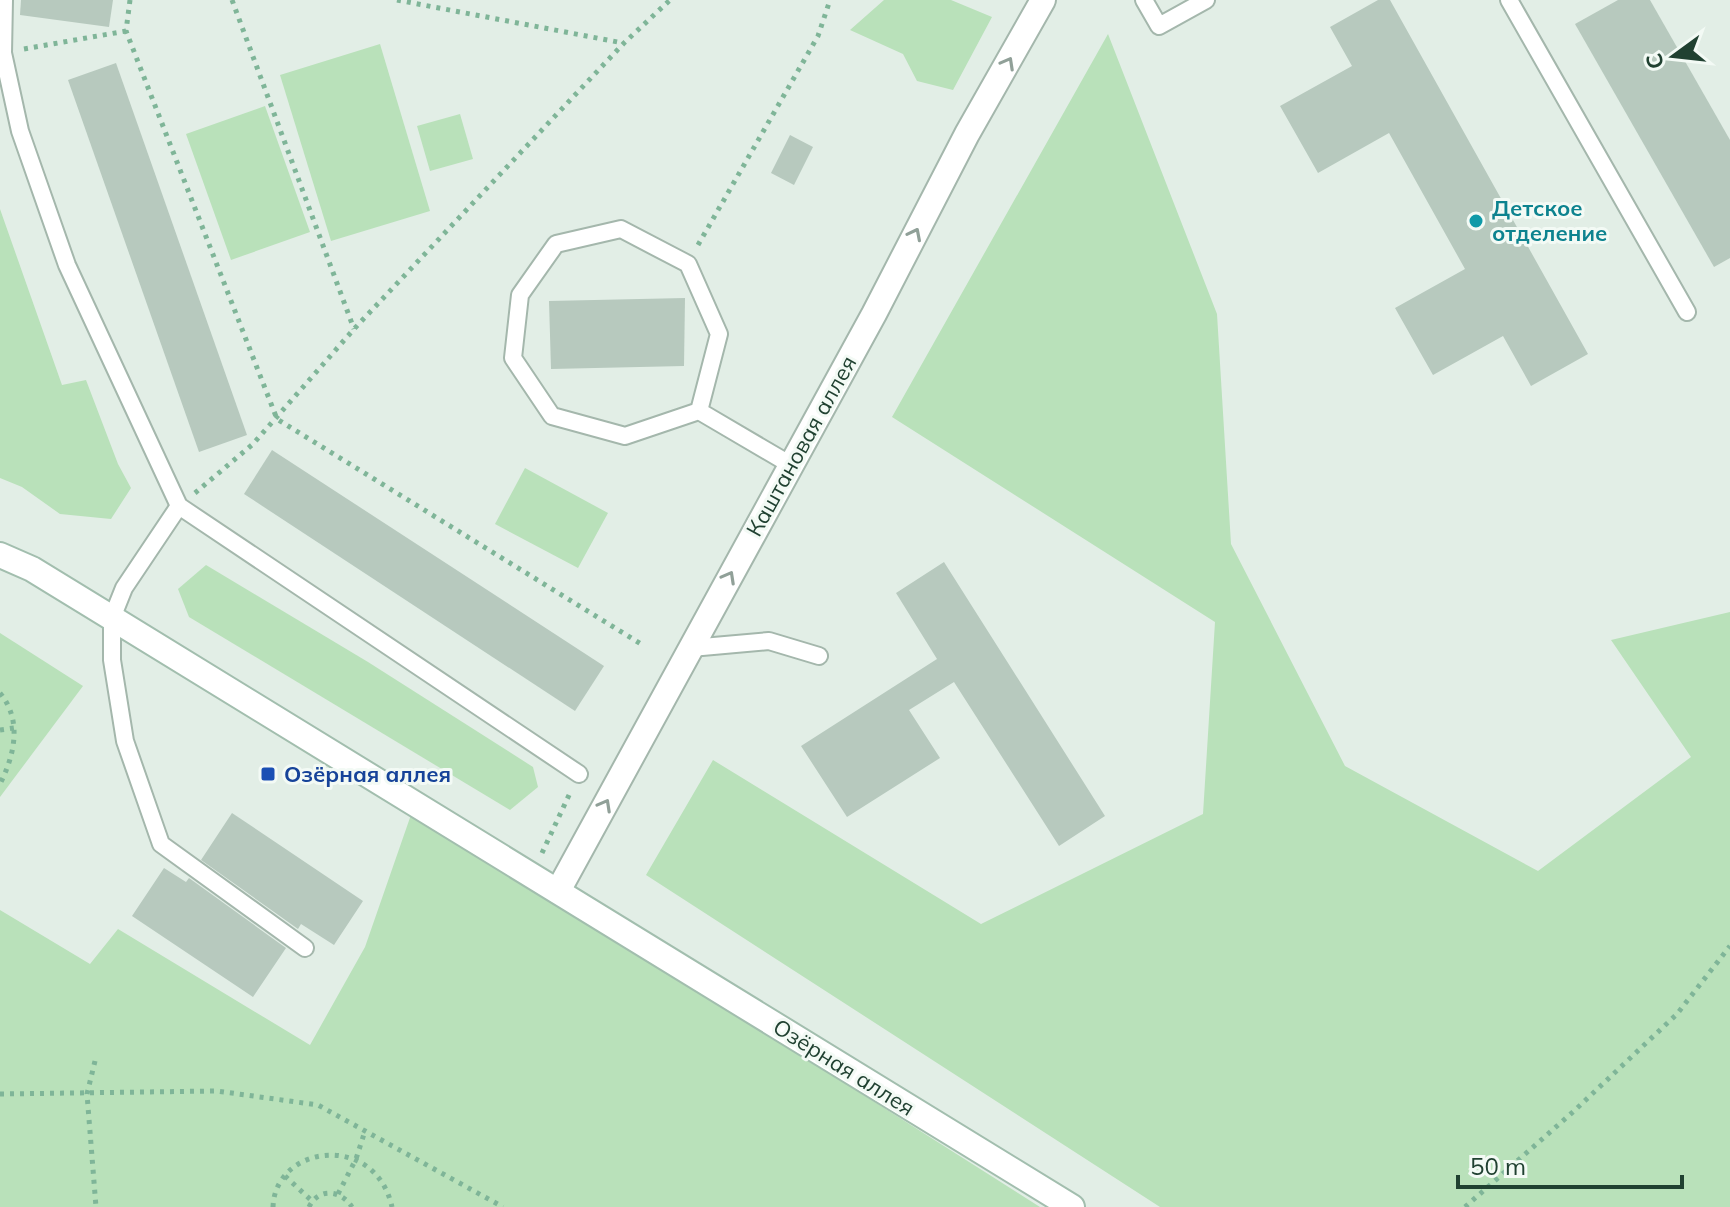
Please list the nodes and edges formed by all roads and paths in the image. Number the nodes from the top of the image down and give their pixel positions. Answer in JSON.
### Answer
{"nodes":[{"id":1,"x":4,"y":0,"type":"edge"},
{"id":2,"x":130,"y":0,"type":"edge"},
{"id":3,"x":232,"y":0,"type":"edge"},
{"id":4,"x":397,"y":0,"type":"edge"},
{"id":5,"x":670,"y":0,"type":"edge"},
{"id":6,"x":830,"y":0,"type":"edge"},
{"id":7,"x":1043,"y":0,"type":"edge"},
{"id":8,"x":1144,"y":0,"type":"edge"},
{"id":9,"x":1206,"y":0,"type":"edge"},
{"id":10,"x":1509,"y":0,"type":"edge"},
{"id":11,"x":126,"y":31,"type":"junction"},
{"id":12,"x":624,"y":43,"type":"junction"},
{"id":13,"x":3,"y":53,"type":"junction"},
{"id":14,"x":688,"y":264,"type":"junction"},
{"id":15,"x":1687,"y":312,"type":"dead end"},
{"id":16,"x":354,"y":329,"type":"junction"},
{"id":17,"x":699,"y":411,"type":"junction"},
{"id":18,"x":277,"y":419,"type":"junction"},
{"id":19,"x":791,"y":465,"type":"junction"},
{"id":20,"x":179,"y":506,"type":"junction"},
{"id":21,"x":0,"y":555,"type":"edge"},
{"id":22,"x":112,"y":618,"type":"junction"},
{"id":23,"x":641,"y":644,"type":"dead end"},
{"id":24,"x":691,"y":648,"type":"junction"},
{"id":25,"x":819,"y":656,"type":"dead end"},
{"id":26,"x":0,"y":693,"type":"edge"},
{"id":27,"x":14,"y":728,"type":"junction"},
{"id":28,"x":0,"y":730,"type":"edge"},
{"id":29,"x":579,"y":774,"type":"joint"},
{"id":30,"x":0,"y":784,"type":"edge"},
{"id":31,"x":541,"y":853,"type":"dead end"},
{"id":32,"x":558,"y":891,"type":"junction"},
{"id":33,"x":1730,"y":946,"type":"edge"},
{"id":34,"x":305,"y":948,"type":"dead end"},
{"id":35,"x":95,"y":1061,"type":"dead end"},
{"id":36,"x":0,"y":1094,"type":"edge"},
{"id":37,"x":87,"y":1094,"type":"junction"},
{"id":38,"x":365,"y":1131,"type":"junction"},
{"id":39,"x":356,"y":1159,"type":"junction"},
{"id":40,"x":285,"y":1176,"type":"junction"},
{"id":41,"x":338,"y":1194,"type":"junction"},
{"id":42,"x":310,"y":1204,"type":"edge"},
{"id":43,"x":96,"y":1207,"type":"edge"},
{"id":44,"x":273,"y":1207,"type":"edge"},
{"id":45,"x":352,"y":1207,"type":"edge"},
{"id":46,"x":392,"y":1207,"type":"edge"},
{"id":47,"x":503,"y":1207,"type":"edge"},
{"id":48,"x":1072,"y":1207,"type":"edge"},
{"id":49,"x":1465,"y":1207,"type":"edge"}],
"edges":[{"from":1,"to":13,"type":"lane"},
{"from":2,"to":11,"type":"path"},
{"from":3,"to":16,"type":"path"},
{"from":4,"to":12,"type":"path"},
{"from":5,"to":12,"type":"path"},
{"from":6,"to":14,"type":"path"},
{"from":19,"to":7,"type":"street","name":"Каштановая аллея","one_way":true},
{"from":8,"to":9,"type":"lane"},
{"from":10,"to":15,"type":"lane"},
{"from":11,"to":13,"type":"path"},
{"from":11,"to":18,"type":"path"},
{"from":12,"to":16,"type":"path"},
{"from":13,"to":20,"type":"lane"},
{"from":14,"to":17,"type":"lane"},
{"from":14,"to":17,"type":"lane"},
{"from":16,"to":18,"type":"path"},
{"from":17,"to":19,"type":"lane"},
{"from":18,"to":20,"type":"path"},
{"from":18,"to":23,"type":"path"},
{"from":24,"to":19,"type":"street","name":"Каштановая аллея","one_way":true},
{"from":20,"to":22,"type":"lane"},
{"from":20,"to":29,"type":"lane"},
{"from":21,"to":22,"type":"street","name":"Озёрная аллея"},
{"from":22,"to":32,"type":"street","name":"Озёрная аллея"},
{"from":22,"to":34,"type":"lane"},
{"from":24,"to":25,"type":"lane"},
{"from":32,"to":24,"type":"street","name":"Каштановая аллея","one_way":true},
{"from":26,"to":27,"type":"path"},
{"from":27,"to":28,"type":"path"},
{"from":27,"to":30,"type":"path"},
{"from":29,"to":31,"type":"path"},
{"from":32,"to":48,"type":"street","name":"Озёрная аллея"},
{"from":33,"to":49,"type":"path"},
{"from":35,"to":37,"type":"path"},
{"from":36,"to":37,"type":"path"},
{"from":37,"to":38,"type":"path"},
{"from":37,"to":43,"type":"path"},
{"from":38,"to":39,"type":"path"},
{"from":38,"to":47,"type":"path"},
{"from":39,"to":40,"type":"path"},
{"from":39,"to":41,"type":"path"},
{"from":39,"to":46,"type":"path"},
{"from":40,"to":42,"type":"path"},
{"from":40,"to":44,"type":"path"},
{"from":41,"to":42,"type":"path"},
{"from":41,"to":45,"type":"path"}]}
